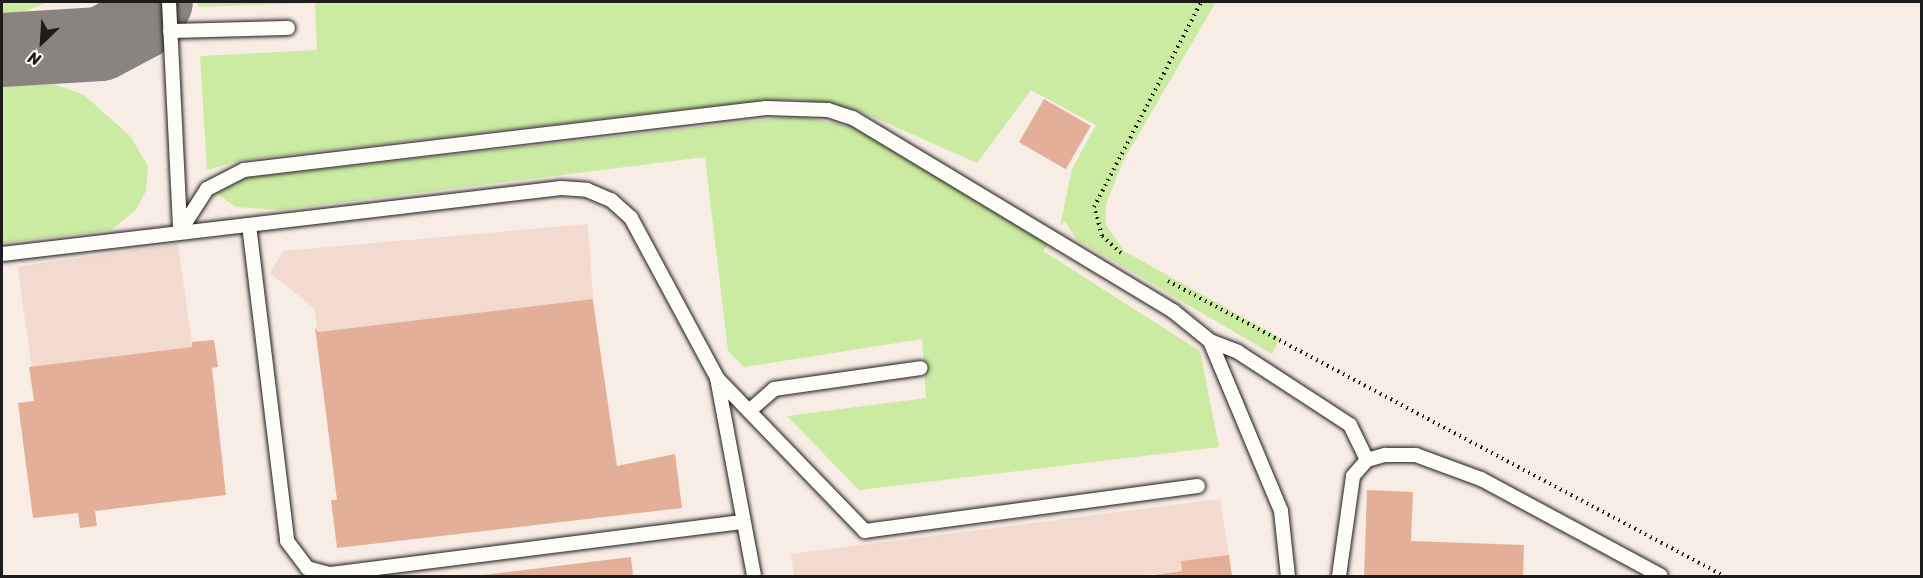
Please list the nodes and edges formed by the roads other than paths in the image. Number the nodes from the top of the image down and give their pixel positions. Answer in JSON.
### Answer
{"nodes":[{"id":1,"x":169,"y":2,"type":"edge"},
{"id":2,"x":288,"y":28,"type":"dead end"},
{"id":3,"x":170,"y":31,"type":"junction"},
{"id":4,"x":249,"y":225,"type":"junction"},
{"id":5,"x":180,"y":231,"type":"junction"},
{"id":6,"x":2,"y":254,"type":"edge"},
{"id":7,"x":1210,"y":341,"type":"junction"},
{"id":8,"x":921,"y":368,"type":"dead end"},
{"id":9,"x":717,"y":378,"type":"junction"},
{"id":10,"x":749,"y":411,"type":"junction"},
{"id":11,"x":1367,"y":460,"type":"junction"},
{"id":12,"x":1198,"y":486,"type":"dead end"},
{"id":13,"x":743,"y":522,"type":"junction"},
{"id":14,"x":754,"y":576,"type":"edge"},
{"id":15,"x":1288,"y":576,"type":"edge"},
{"id":16,"x":1340,"y":576,"type":"edge"},
{"id":17,"x":1654,"y":576,"type":"edge"}],
"edges":[{"from":1,"to":3,"type":"lane"},
{"from":2,"to":3,"type":"lane"},
{"from":3,"to":5,"type":"lane"},
{"from":4,"to":5,"type":"lane"},
{"from":4,"to":9,"type":"lane"},
{"from":4,"to":13,"type":"lane"},
{"from":5,"to":6,"type":"lane"},
{"from":5,"to":7,"type":"lane"},
{"from":7,"to":11,"type":"lane"},
{"from":7,"to":15,"type":"lane"},
{"from":8,"to":10,"type":"lane"},
{"from":9,"to":10,"type":"lane"},
{"from":9,"to":13,"type":"lane"},
{"from":10,"to":12,"type":"lane"},
{"from":11,"to":16,"type":"lane"},
{"from":11,"to":17,"type":"lane"},
{"from":13,"to":14,"type":"lane"}]}
